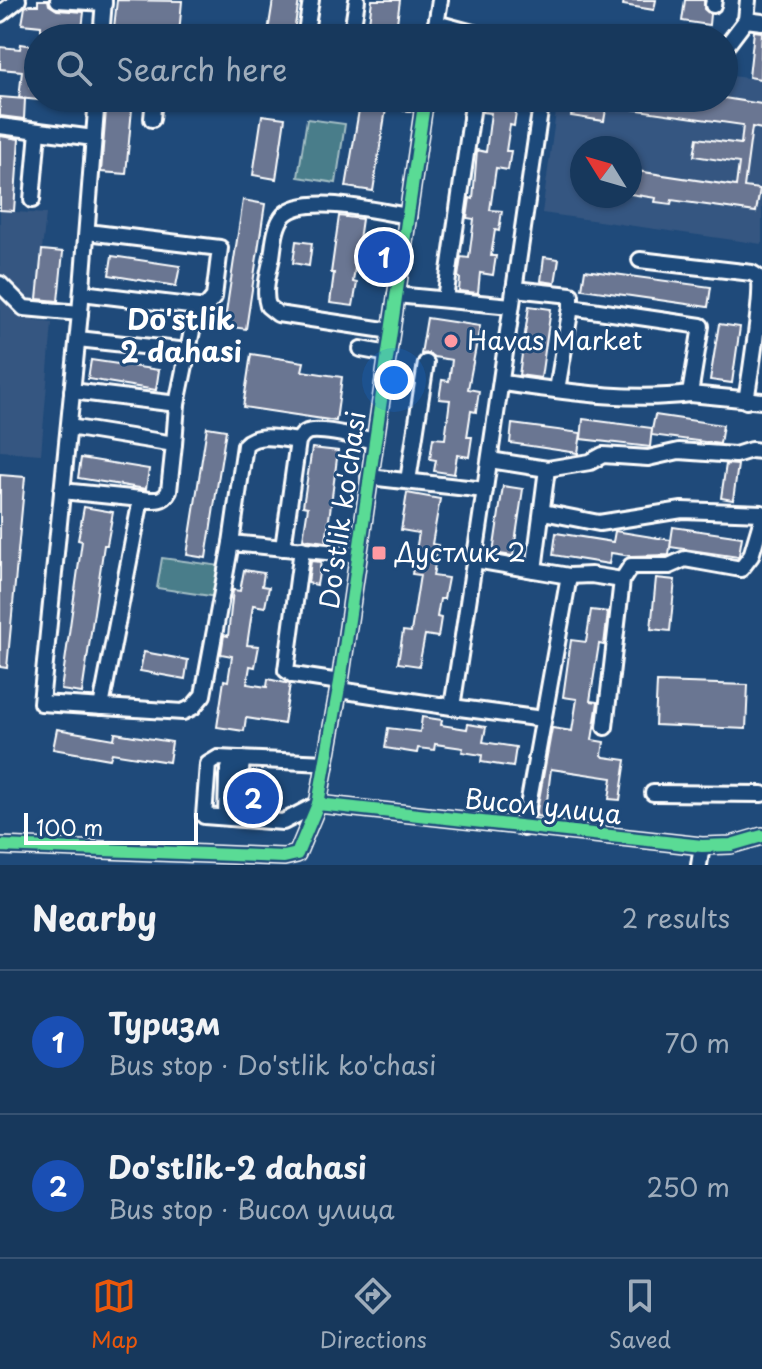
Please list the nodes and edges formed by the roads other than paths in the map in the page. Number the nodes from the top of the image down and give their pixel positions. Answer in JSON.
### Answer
{"nodes":[{"id":1,"x":18,"y":0,"type":"edge"},
{"id":2,"x":58,"y":0,"type":"edge"},
{"id":3,"x":311,"y":0,"type":"edge"},
{"id":4,"x":357,"y":0,"type":"edge"},
{"id":5,"x":440,"y":0,"type":"edge"},
{"id":6,"x":748,"y":0,"type":"edge"},
{"id":7,"x":104,"y":2,"type":"edge"},
{"id":8,"x":0,"y":14,"type":"edge"},
{"id":9,"x":746,"y":20,"type":"junction"},
{"id":10,"x":762,"y":22,"type":"edge"},
{"id":11,"x":102,"y":24,"type":"edge"},
{"id":12,"x":307,"y":24,"type":"edge"},
{"id":13,"x":353,"y":24,"type":"edge"},
{"id":14,"x":436,"y":24,"type":"edge"},
{"id":15,"x":738,"y":31,"type":"edge"},
{"id":16,"x":96,"y":112,"type":"edge"},
{"id":17,"x":153,"y":112,"type":"edge"},
{"id":18,"x":423,"y":112,"type":"edge"},
{"id":19,"x":472,"y":112,"type":"edge"},
{"id":20,"x":540,"y":112,"type":"edge"},
{"id":21,"x":152,"y":119,"type":"dead end"},
{"id":22,"x":0,"y":126,"type":"edge"},
{"id":23,"x":38,"y":131,"type":"junction"},
{"id":24,"x":94,"y":138,"type":"junction"},
{"id":25,"x":32,"y":200,"type":"dead end"},
{"id":26,"x":408,"y":216,"type":"junction"},
{"id":27,"x":87,"y":232,"type":"junction"},
{"id":28,"x":640,"y":260,"type":"dead end"},
{"id":29,"x":0,"y":284,"type":"edge"},
{"id":30,"x":514,"y":289,"type":"junction"},
{"id":31,"x":82,"y":293,"type":"junction"},
{"id":32,"x":396,"y":295,"type":"junction"},
{"id":33,"x":445,"y":299,"type":"junction"},
{"id":34,"x":511,"y":306,"type":"junction"},
{"id":35,"x":571,"y":307,"type":"junction"},
{"id":36,"x":206,"y":308,"type":"junction"},
{"id":37,"x":80,"y":313,"type":"junction"},
{"id":38,"x":391,"y":331,"type":"junction"},
{"id":39,"x":78,"y":339,"type":"junction"},
{"id":40,"x":361,"y":349,"type":"dead end"},
{"id":41,"x":188,"y":351,"type":"junction"},
{"id":42,"x":388,"y":354,"type":"junction"},
{"id":43,"x":426,"y":363,"type":"dead end"},
{"id":44,"x":502,"y":383,"type":"junction"},
{"id":45,"x":557,"y":390,"type":"junction"},
{"id":46,"x":72,"y":391,"type":"junction"},
{"id":47,"x":690,"y":394,"type":"junction"},
{"id":48,"x":746,"y":401,"type":"junction"},
{"id":49,"x":762,"y":401,"type":"edge"},
{"id":50,"x":177,"y":404,"type":"junction"},
{"id":51,"x":69,"y":427,"type":"junction"},
{"id":52,"x":298,"y":441,"type":"junction"},
{"id":53,"x":375,"y":441,"type":"junction"},
{"id":54,"x":174,"y":444,"type":"junction"},
{"id":55,"x":762,"y":451,"type":"edge"},
{"id":56,"x":490,"y":460,"type":"junction"},
{"id":57,"x":547,"y":469,"type":"junction"},
{"id":58,"x":369,"y":477,"type":"junction"},
{"id":59,"x":408,"y":481,"type":"junction"},
{"id":60,"x":485,"y":490,"type":"junction"},
{"id":61,"x":62,"y":491,"type":"junction"},
{"id":62,"x":141,"y":499,"type":"junction"},
{"id":63,"x":543,"y":512,"type":"junction"},
{"id":64,"x":762,"y":516,"type":"edge"},
{"id":65,"x":231,"y":543,"type":"junction"},
{"id":66,"x":283,"y":548,"type":"junction"},
{"id":67,"x":302,"y":549,"type":"junction"},
{"id":68,"x":358,"y":555,"type":"junction"},
{"id":69,"x":475,"y":560,"type":"junction"},
{"id":70,"x":534,"y":570,"type":"junction"},
{"id":71,"x":569,"y":576,"type":"junction"},
{"id":72,"x":622,"y":580,"type":"junction"},
{"id":73,"x":340,"y":686,"type":"junction"},
{"id":74,"x":101,"y":707,"type":"junction"},
{"id":75,"x":452,"y":707,"type":"junction"},
{"id":76,"x":543,"y":719,"type":"junction"},
{"id":77,"x":605,"y":727,"type":"dead end"},
{"id":78,"x":231,"y":759,"type":"junction"},
{"id":79,"x":326,"y":763,"type":"junction"},
{"id":80,"x":653,"y":793,"type":"dead end"},
{"id":81,"x":762,"y":794,"type":"edge"},
{"id":82,"x":318,"y":804,"type":"junction"},
{"id":83,"x":225,"y":817,"type":"junction"},
{"id":84,"x":524,"y":828,"type":"junction"},
{"id":85,"x":762,"y":836,"type":"edge"},
{"id":86,"x":0,"y":846,"type":"edge"},
{"id":87,"x":702,"y":846,"type":"junction"},
{"id":88,"x":699,"y":865,"type":"edge"}],
"edges":[{"from":1,"to":8,"type":"street"},
{"from":2,"to":7,"type":"street"},
{"from":3,"to":12,"type":"street"},
{"from":4,"to":13,"type":"street"},
{"from":5,"to":14,"type":"street"},
{"from":6,"to":9,"type":"street"},
{"from":7,"to":11,"type":"street"},
{"from":9,"to":10,"type":"street"},
{"from":9,"to":15,"type":"street"},
{"from":16,"to":24,"type":"street"},
{"from":17,"to":21,"type":"street"},
{"from":18,"to":26,"type":"street","name":"Do'stlik ko'chasi"},
{"from":19,"to":33,"type":"street"},
{"from":20,"to":30,"type":"street"},
{"from":22,"to":23,"type":"street"},
{"from":23,"to":24,"type":"street"},
{"from":23,"to":25,"type":"street"},
{"from":24,"to":27,"type":"street"},
{"from":26,"to":32,"type":"street","name":"Do'stlik ko'chasi"},
{"from":26,"to":38,"type":"street"},
{"from":27,"to":31,"type":"street"},
{"from":27,"to":36,"type":"street"},
{"from":28,"to":48,"type":"street"},
{"from":29,"to":37,"type":"street"},
{"from":30,"to":34,"type":"street"},
{"from":30,"to":35,"type":"street"},
{"from":31,"to":36,"type":"street"},
{"from":31,"to":37,"type":"street"},
{"from":32,"to":33,"type":"street"},
{"from":32,"to":38,"type":"street","name":"Do'stlik ko'chasi"},
{"from":33,"to":34,"type":"street"},
{"from":34,"to":44,"type":"street"},
{"from":35,"to":45,"type":"street"},
{"from":35,"to":47,"type":"street"},
{"from":36,"to":41,"type":"street"},
{"from":37,"to":39,"type":"street"},
{"from":38,"to":42,"type":"street","name":"Do'stlik ko'chasi"},
{"from":39,"to":41,"type":"street"},
{"from":39,"to":46,"type":"street"},
{"from":40,"to":42,"type":"street"},
{"from":41,"to":50,"type":"street"},
{"from":42,"to":53,"type":"street","name":"Do'stlik ko'chasi"},
{"from":43,"to":59,"type":"street"},
{"from":44,"to":45,"type":"street"},
{"from":44,"to":56,"type":"street"},
{"from":45,"to":47,"type":"street"},
{"from":46,"to":50,"type":"street"},
{"from":46,"to":51,"type":"street"},
{"from":47,"to":48,"type":"street"},
{"from":48,"to":49,"type":"street"},
{"from":50,"to":54,"type":"street"},
{"from":51,"to":54,"type":"street"},
{"from":51,"to":61,"type":"street"},
{"from":52,"to":53,"type":"street"},
{"from":52,"to":65,"type":"street"},
{"from":52,"to":66,"type":"street"},
{"from":53,"to":58,"type":"street","name":"Do'stlik ko'chasi"},
{"from":54,"to":62,"type":"street"},
{"from":55,"to":57,"type":"street"},
{"from":56,"to":57,"type":"street"},
{"from":56,"to":60,"type":"street"},
{"from":57,"to":63,"type":"street"},
{"from":58,"to":59,"type":"street"},
{"from":58,"to":68,"type":"street","name":"Do'stlik ko'chasi"},
{"from":59,"to":60,"type":"street"},
{"from":60,"to":69,"type":"street"},
{"from":61,"to":62,"type":"street"},
{"from":61,"to":74,"type":"street"},
{"from":62,"to":74,"type":"street"},
{"from":63,"to":64,"type":"street"},
{"from":63,"to":70,"type":"street"},
{"from":64,"to":72,"type":"street"},
{"from":65,"to":66,"type":"street"},
{"from":65,"to":74,"type":"street"},
{"from":66,"to":67,"type":"street"},
{"from":67,"to":68,"type":"street"},
{"from":67,"to":73,"type":"street"},
{"from":68,"to":73,"type":"street","name":"Do'stlik ko'chasi"},
{"from":69,"to":70,"type":"street"},
{"from":69,"to":75,"type":"street"},
{"from":70,"to":71,"type":"street"},
{"from":71,"to":72,"type":"street"},
{"from":71,"to":76,"type":"street"},
{"from":72,"to":77,"type":"street"},
{"from":73,"to":75,"type":"street"},
{"from":73,"to":79,"type":"street","name":"Do'stlik ko'chasi"},
{"from":75,"to":76,"type":"street"},
{"from":76,"to":84,"type":"street"},
{"from":78,"to":79,"type":"street"},
{"from":78,"to":83,"type":"street"},
{"from":78,"to":83,"type":"street"},
{"from":78,"to":83,"type":"street"},
{"from":79,"to":82,"type":"street","name":"Do'stlik ko'chasi"},
{"from":80,"to":81,"type":"street"},
{"from":82,"to":83,"type":"street"},
{"from":82,"to":84,"type":"street","name":"Висол улица"},
{"from":82,"to":86,"type":"street","name":"Do'stlik ko'chasi"},
{"from":84,"to":87,"type":"street","name":"Висол улица"},
{"from":85,"to":87,"type":"street","name":"Висол улица"},
{"from":87,"to":88,"type":"street"}]}
